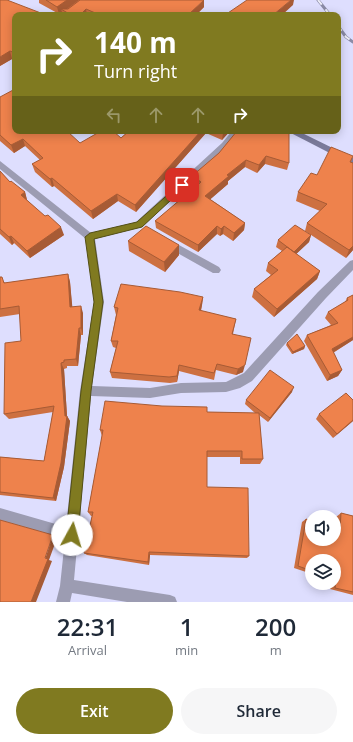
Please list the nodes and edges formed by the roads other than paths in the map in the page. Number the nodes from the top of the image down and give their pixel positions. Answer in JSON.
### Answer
{"nodes":[{"id":1,"x":235,"y":134,"type":"edge"},
{"id":2,"x":297,"y":134,"type":"edge"},
{"id":3,"x":353,"y":162,"type":"edge"},
{"id":4,"x":0,"y":164,"type":"edge"},
{"id":5,"x":157,"y":236,"type":"edge"},
{"id":6,"x":90,"y":237,"type":"junction"},
{"id":7,"x":353,"y":264,"type":"edge"},
{"id":8,"x":216,"y":270,"type":"dead end"},
{"id":9,"x":86,"y":391,"type":"junction"},
{"id":10,"x":0,"y":514,"type":"edge"},
{"id":11,"x":72,"y":535,"type":"junction"},
{"id":12,"x":67,"y":586,"type":"junction"},
{"id":13,"x":63,"y":602,"type":"edge"},
{"id":14,"x":170,"y":602,"type":"edge"}],
"edges":[{"from":1,"to":6,"type":"street"},
{"from":2,"to":3,"type":"street"},
{"from":4,"to":6,"type":"street"},
{"from":5,"to":8,"type":"street"},
{"from":6,"to":9,"type":"street"},
{"from":7,"to":9,"type":"street"},
{"from":9,"to":11,"type":"street"},
{"from":10,"to":11,"type":"street"},
{"from":11,"to":12,"type":"street"},
{"from":12,"to":13,"type":"street"},
{"from":12,"to":14,"type":"street"}]}
